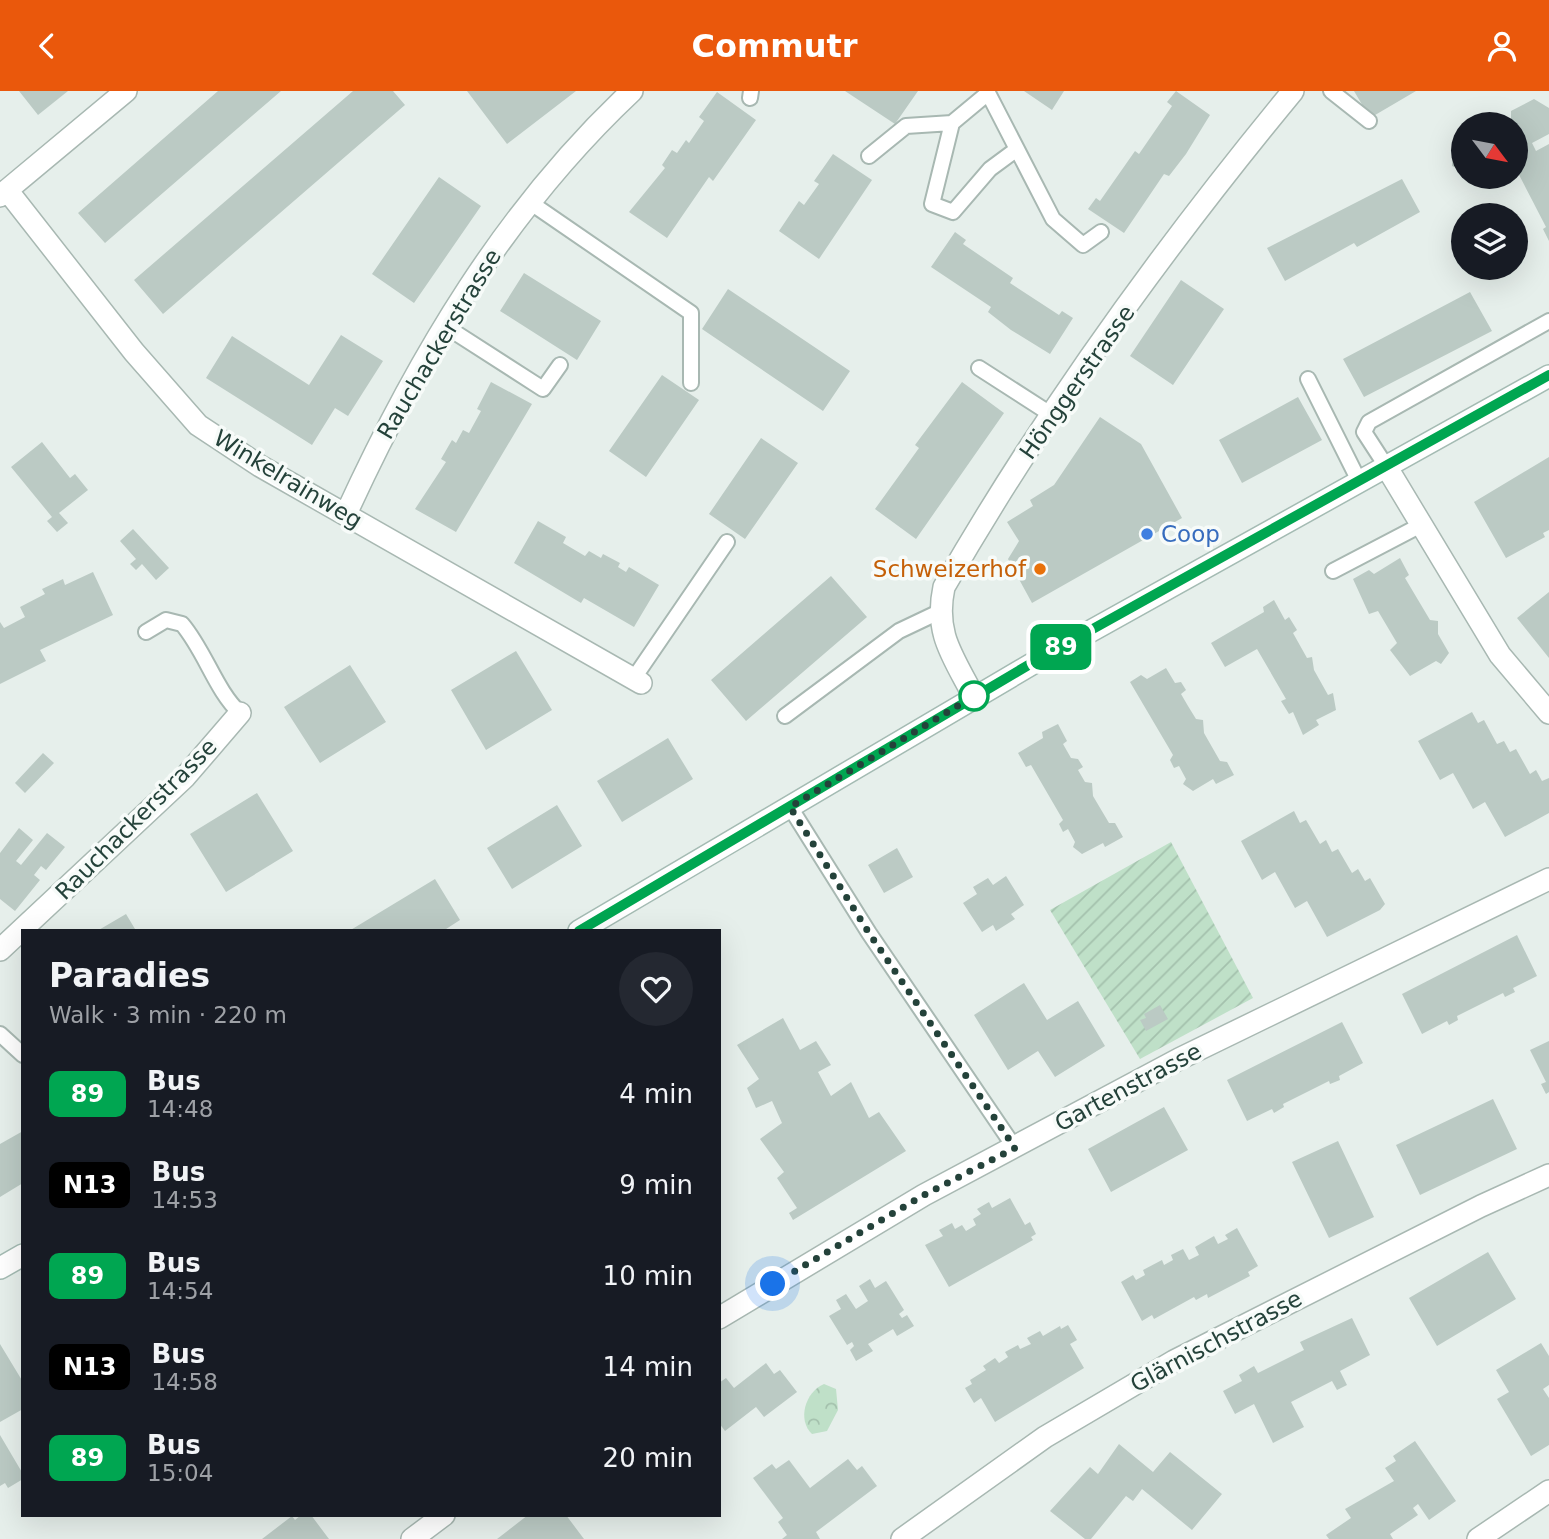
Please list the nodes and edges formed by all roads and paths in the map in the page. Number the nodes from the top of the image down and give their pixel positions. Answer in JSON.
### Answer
{"nodes":[{"id":1,"x":126,"y":91,"type":"edge"},
{"id":2,"x":632,"y":91,"type":"edge"},
{"id":3,"x":1293,"y":91,"type":"edge"},
{"id":4,"x":1331,"y":91,"type":"edge"},
{"id":5,"x":988,"y":92,"type":"edge"},
{"id":6,"x":1369,"y":121,"type":"dead end"},
{"id":7,"x":952,"y":123,"type":"junction"},
{"id":8,"x":1017,"y":149,"type":"junction"},
{"id":9,"x":869,"y":156,"type":"dead end"},
{"id":10,"x":4,"y":193,"type":"edge"},
{"id":11,"x":531,"y":204,"type":"junction"},
{"id":12,"x":1101,"y":232,"type":"dead end"},
{"id":13,"x":1549,"y":321,"type":"edge"},
{"id":14,"x":445,"y":326,"type":"junction"},
{"id":15,"x":560,"y":365,"type":"dead end"},
{"id":16,"x":979,"y":368,"type":"dead end"},
{"id":17,"x":1549,"y":376,"type":"edge"},
{"id":18,"x":1308,"y":379,"type":"dead end"},
{"id":19,"x":691,"y":383,"type":"dead end"},
{"id":20,"x":1052,"y":415,"type":"junction"},
{"id":21,"x":1386,"y":466,"type":"junction"},
{"id":22,"x":1359,"y":481,"type":"junction"},
{"id":23,"x":346,"y":514,"type":"junction"},
{"id":24,"x":1421,"y":525,"type":"junction"},
{"id":25,"x":727,"y":542,"type":"dead end"},
{"id":26,"x":1333,"y":571,"type":"dead end"},
{"id":27,"x":939,"y":612,"type":"junction"},
{"id":28,"x":146,"y":632,"type":"dead end"},
{"id":29,"x":637,"y":680,"type":"joint"},
{"id":30,"x":974,"y":697,"type":"junction"},
{"id":31,"x":240,"y":713,"type":"joint"},
{"id":32,"x":1549,"y":713,"type":"edge"},
{"id":33,"x":785,"y":716,"type":"dead end"},
{"id":34,"x":790,"y":807,"type":"junction"},
{"id":35,"x":1549,"y":879,"type":"edge"},
{"id":36,"x":22,"y":929,"type":"edge"},
{"id":37,"x":582,"y":929,"type":"edge"},
{"id":38,"x":21,"y":930,"type":"edge"},
{"id":39,"x":0,"y":950,"type":"edge"},
{"id":40,"x":0,"y":1034,"type":"edge"},
{"id":41,"x":21,"y":1053,"type":"edge"},
{"id":42,"x":1015,"y":1148,"type":"junction"},
{"id":43,"x":1549,"y":1175,"type":"edge"},
{"id":44,"x":21,"y":1256,"type":"edge"},
{"id":45,"x":0,"y":1268,"type":"edge"},
{"id":46,"x":721,"y":1317,"type":"edge"},
{"id":47,"x":1549,"y":1491,"type":"edge"},
{"id":48,"x":441,"y":1517,"type":"edge"},
{"id":49,"x":412,"y":1539,"type":"edge"},
{"id":50,"x":902,"y":1539,"type":"edge"},
{"id":51,"x":1478,"y":1539,"type":"edge"}],
"edges":[{"from":1,"to":10,"type":"street"},
{"from":2,"to":11,"type":"street","name":"Rauchackerstrasse"},
{"from":3,"to":20,"type":"street","name":"Hönggerstrasse"},
{"from":4,"to":6,"type":"lane"},
{"from":5,"to":7,"type":"lane"},
{"from":5,"to":8,"type":"lane"},
{"from":7,"to":8,"type":"lane"},
{"from":7,"to":9,"type":"lane"},
{"from":8,"to":12,"type":"lane"},
{"from":10,"to":23,"type":"street","name":"Winkelrainweg"},
{"from":11,"to":14,"type":"street","name":"Rauchackerstrasse"},
{"from":11,"to":19,"type":"lane"},
{"from":13,"to":21,"type":"lane"},
{"from":14,"to":15,"type":"lane"},
{"from":14,"to":23,"type":"street","name":"Rauchackerstrasse"},
{"from":16,"to":20,"type":"lane"},
{"from":17,"to":21,"type":"street"},
{"from":18,"to":22,"type":"lane"},
{"from":20,"to":27,"type":"street","name":"Hönggerstrasse"},
{"from":21,"to":22,"type":"street"},
{"from":21,"to":24,"type":"street"},
{"from":22,"to":30,"type":"street"},
{"from":23,"to":29,"type":"street","name":"Winkelrainweg"},
{"from":24,"to":26,"type":"lane"},
{"from":24,"to":32,"type":"street"},
{"from":25,"to":29,"type":"lane"},
{"from":27,"to":30,"type":"street"},
{"from":27,"to":33,"type":"lane"},
{"from":28,"to":31,"type":"lane"},
{"from":30,"to":34,"type":"street"},
{"from":31,"to":36,"type":"street","name":"Rauchackerstrasse"},
{"from":34,"to":37,"type":"street"},
{"from":34,"to":42,"type":"lane"},
{"from":35,"to":42,"type":"street","name":"Gartenstrasse"},
{"from":38,"to":39,"type":"street","name":"Rauchackerstrasse"},
{"from":40,"to":41,"type":"lane"},
{"from":42,"to":46,"type":"street","name":"Gartenstrasse"},
{"from":43,"to":50,"type":"street","name":"Glärnischstrasse"},
{"from":44,"to":45,"type":"street"},
{"from":47,"to":51,"type":"street"},
{"from":48,"to":49,"type":"street"}]}
